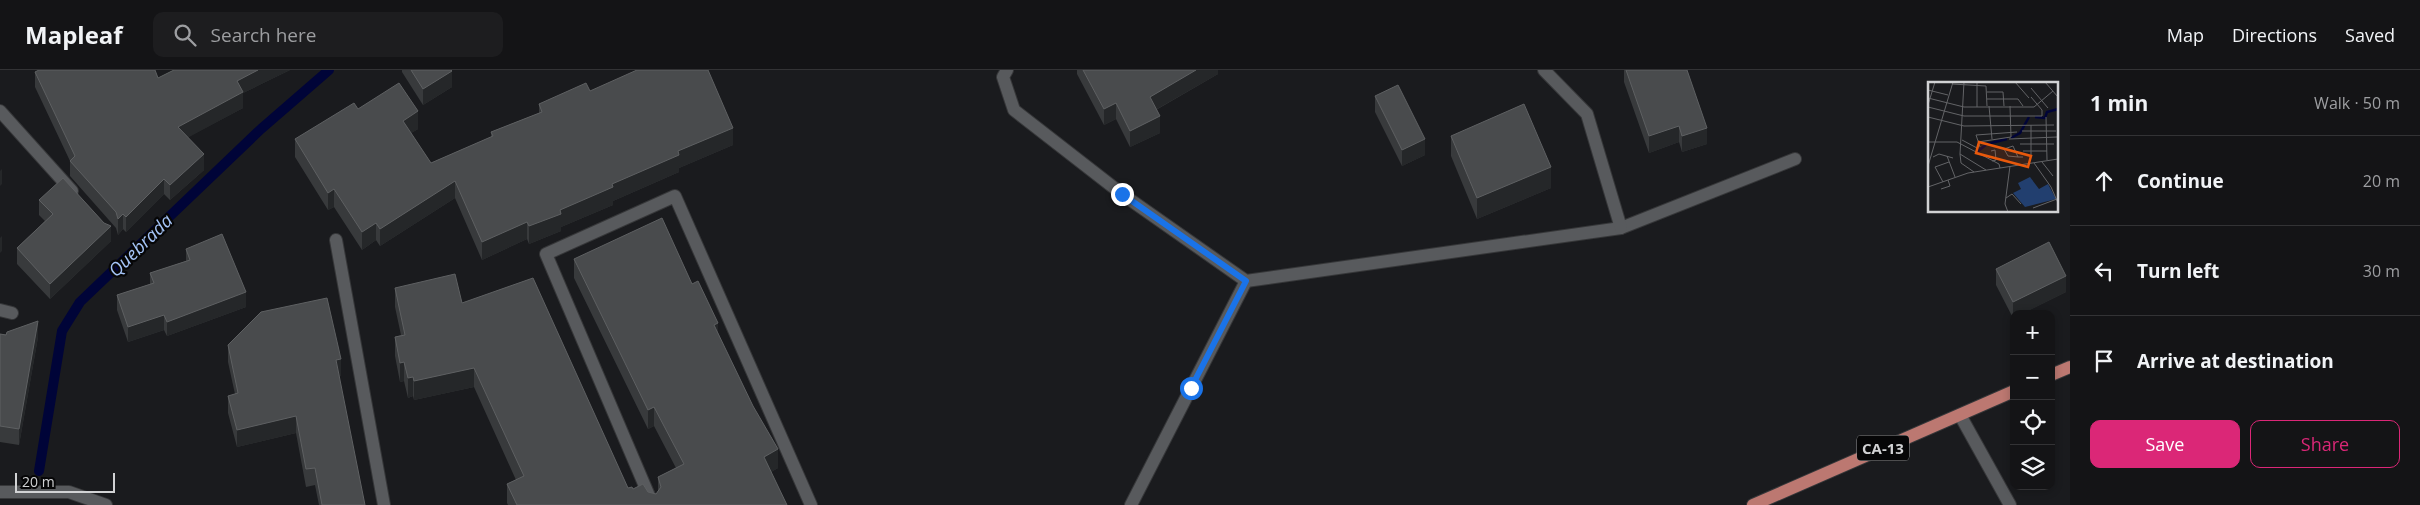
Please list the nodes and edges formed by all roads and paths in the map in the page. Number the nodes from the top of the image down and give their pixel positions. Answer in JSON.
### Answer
{"nodes":[{"id":1,"x":1006,"y":70,"type":"edge"},
{"id":2,"x":1544,"y":70,"type":"edge"},
{"id":3,"x":0,"y":111,"type":"edge"},
{"id":4,"x":1795,"y":159,"type":"dead end"},
{"id":5,"x":78,"y":197,"type":"edge"},
{"id":6,"x":1621,"y":228,"type":"junction"},
{"id":7,"x":336,"y":240,"type":"dead end"},
{"id":8,"x":1246,"y":281,"type":"junction"},
{"id":9,"x":2070,"y":367,"type":"edge"},
{"id":10,"x":2055,"y":373,"type":"edge"},
{"id":11,"x":2010,"y":393,"type":"edge"},
{"id":12,"x":1960,"y":415,"type":"junction"},
{"id":13,"x":0,"y":492,"type":"edge"},
{"id":14,"x":106,"y":505,"type":"edge"},
{"id":15,"x":384,"y":505,"type":"edge"},
{"id":16,"x":653,"y":505,"type":"edge"},
{"id":17,"x":811,"y":505,"type":"edge"},
{"id":18,"x":1131,"y":505,"type":"edge"},
{"id":19,"x":1753,"y":505,"type":"edge"},
{"id":20,"x":2010,"y":505,"type":"edge"}],
"edges":[{"from":1,"to":8,"type":"street"},
{"from":2,"to":6,"type":"street"},
{"from":3,"to":5,"type":"street"},
{"from":4,"to":6,"type":"street"},
{"from":6,"to":8,"type":"street"},
{"from":7,"to":15,"type":"street"},
{"from":8,"to":18,"type":"street"},
{"from":9,"to":10,"type":"main road"},
{"from":11,"to":12,"type":"main road","number":"CA-13"},
{"from":12,"to":19,"type":"main road","number":"CA-13"},
{"from":12,"to":20,"type":"street"},
{"from":13,"to":14,"type":"street"},
{"from":16,"to":17,"type":"street"}]}
